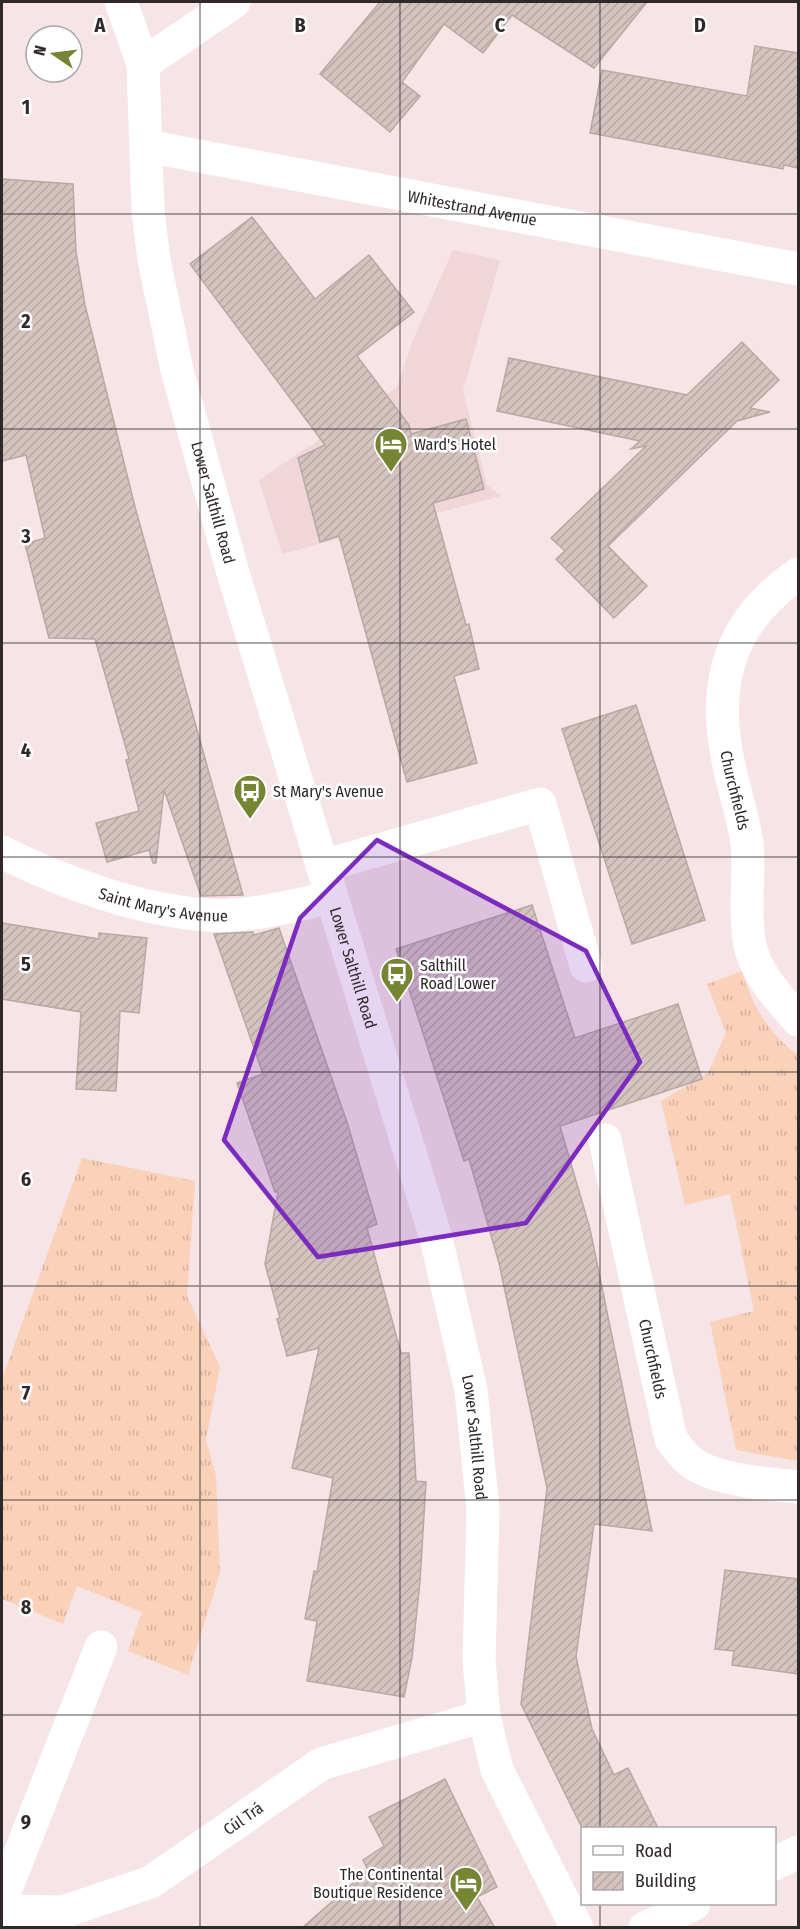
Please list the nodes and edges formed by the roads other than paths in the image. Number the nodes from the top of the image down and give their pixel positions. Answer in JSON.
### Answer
{"nodes":[{"id":1,"x":121,"y":2,"type":"edge"},
{"id":2,"x":234,"y":2,"type":"edge"},
{"id":3,"x":143,"y":64,"type":"junction"},
{"id":4,"x":146,"y":146,"type":"junction"},
{"id":5,"x":798,"y":269,"type":"edge"},
{"id":6,"x":798,"y":574,"type":"edge"},
{"id":7,"x":2,"y":852,"type":"edge"},
{"id":8,"x":322,"y":866,"type":"junction"},
{"id":9,"x":332,"y":897,"type":"junction"},
{"id":10,"x":586,"y":966,"type":"dead end"},
{"id":11,"x":798,"y":1020,"type":"edge"},
{"id":12,"x":605,"y":1140,"type":"dead end"},
{"id":13,"x":798,"y":1487,"type":"edge"},
{"id":14,"x":101,"y":1647,"type":"dead end"},
{"id":15,"x":484,"y":1716,"type":"junction"},
{"id":16,"x":798,"y":1852,"type":"edge"},
{"id":17,"x":776,"y":1863,"type":"edge"},
{"id":18,"x":2,"y":1899,"type":"edge"},
{"id":19,"x":692,"y":1905,"type":"edge"},
{"id":20,"x":2,"y":1911,"type":"edge"},
{"id":21,"x":577,"y":1928,"type":"edge"},
{"id":22,"x":645,"y":1928,"type":"edge"}],
"edges":[{"from":1,"to":3,"type":"street","name":"Lower Salthill Road"},
{"from":2,"to":3,"type":"street"},
{"from":3,"to":4,"type":"street","name":"Lower Salthill Road"},
{"from":4,"to":5,"type":"street","name":"Whitestrand Avenue"},
{"from":4,"to":8,"type":"street","name":"Lower Salthill Road"},
{"from":6,"to":11,"type":"street","name":"Churchfields"},
{"from":7,"to":9,"type":"street","name":"Saint Mary's Avenue"},
{"from":8,"to":9,"type":"street","name":"Lower Salthill Road"},
{"from":8,"to":10,"type":"street"},
{"from":9,"to":15,"type":"street","name":"Lower Salthill Road"},
{"from":12,"to":13,"type":"street","name":"Churchfields"},
{"from":14,"to":18,"type":"street"},
{"from":15,"to":20,"type":"street","name":"Cúl Trá"},
{"from":15,"to":21,"type":"street","name":"Lower Salthill Road"},
{"from":16,"to":17,"type":"street"},
{"from":19,"to":22,"type":"street"}]}
